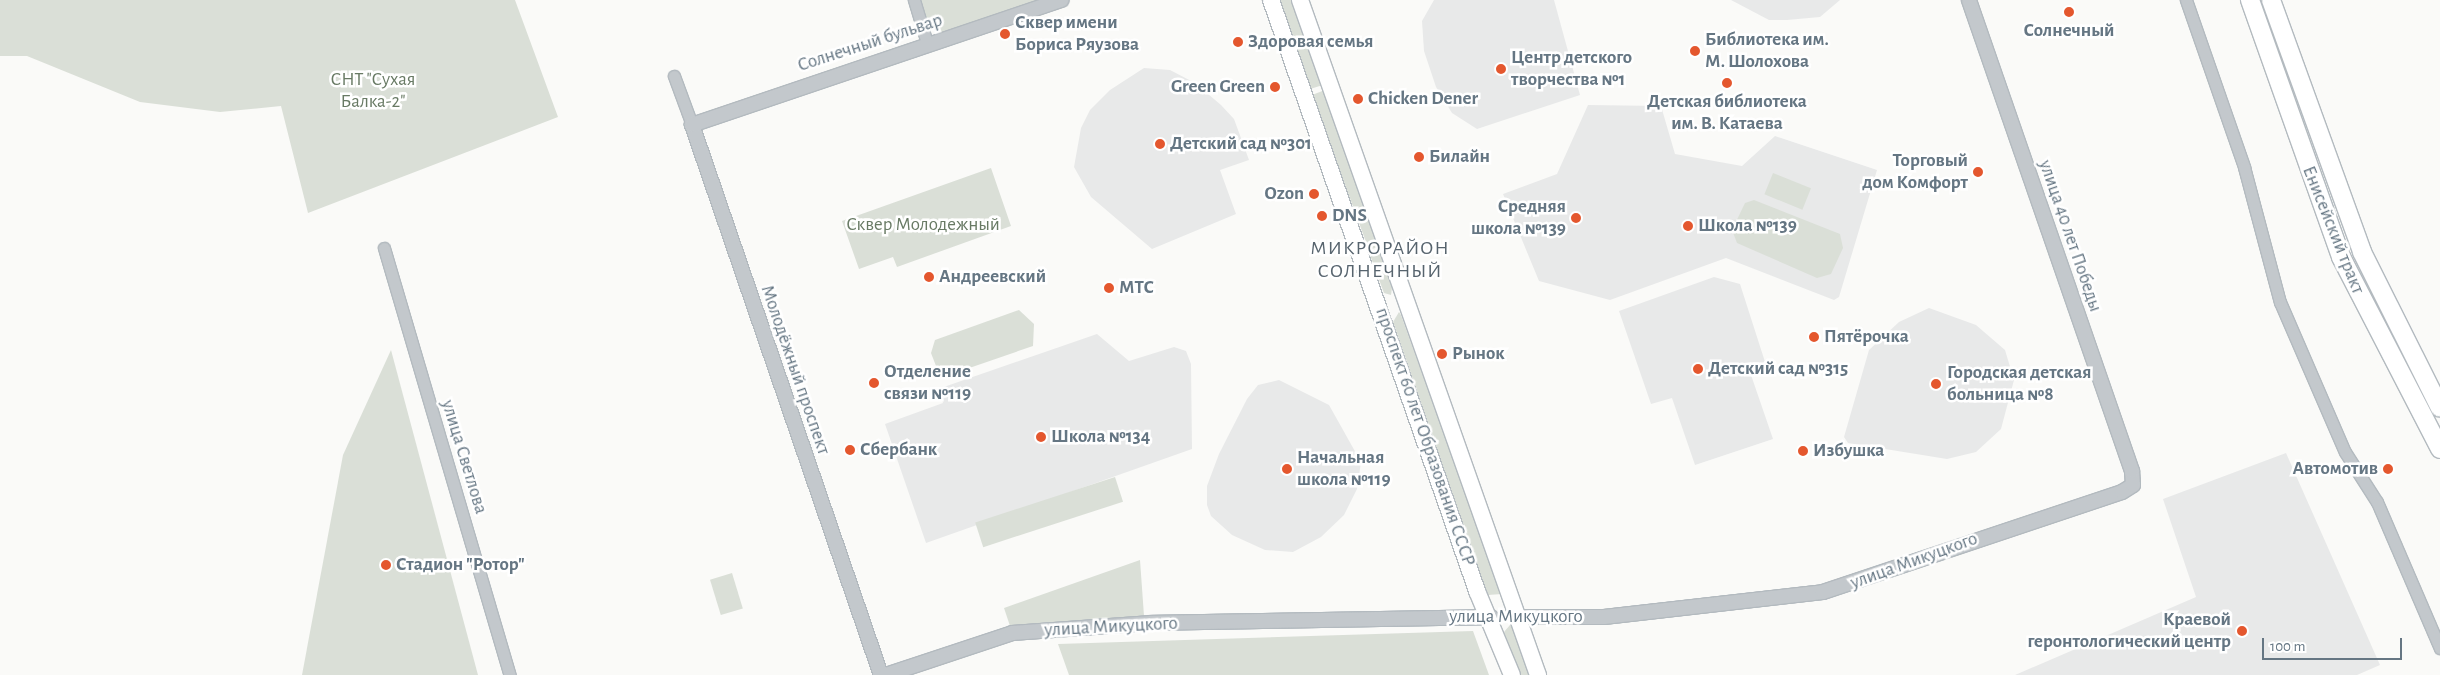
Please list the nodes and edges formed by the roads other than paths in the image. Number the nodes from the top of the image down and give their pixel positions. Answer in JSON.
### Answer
{"nodes":[{"id":1,"x":914,"y":0,"type":"edge"},
{"id":2,"x":1061,"y":0,"type":"edge"},
{"id":3,"x":1272,"y":0,"type":"edge"},
{"id":4,"x":1300,"y":0,"type":"edge"},
{"id":5,"x":1969,"y":0,"type":"edge"},
{"id":6,"x":2186,"y":0,"type":"edge"},
{"id":7,"x":2250,"y":0,"type":"edge"},
{"id":8,"x":2271,"y":0,"type":"edge"},
{"id":9,"x":927,"y":43,"type":"junction"},
{"id":10,"x":674,"y":76,"type":"dead end"},
{"id":11,"x":692,"y":126,"type":"junction"},
{"id":12,"x":384,"y":248,"type":"dead end"},
{"id":13,"x":1404,"y":302,"type":"junction"},
{"id":14,"x":1382,"y":309,"type":"junction"},
{"id":15,"x":2440,"y":408,"type":"edge"},
{"id":16,"x":2440,"y":449,"type":"edge"},
{"id":17,"x":2132,"y":485,"type":"joint"},
{"id":18,"x":1491,"y":617,"type":"junction"},
{"id":19,"x":1517,"y":618,"type":"junction"},
{"id":20,"x":2440,"y":648,"type":"edge"},
{"id":21,"x":510,"y":675,"type":"edge"},
{"id":22,"x":881,"y":675,"type":"edge"},
{"id":23,"x":886,"y":675,"type":"edge"},
{"id":24,"x":1512,"y":675,"type":"edge"},
{"id":25,"x":1538,"y":675,"type":"edge"}],
"edges":[{"from":1,"to":9,"type":"street"},
{"from":2,"to":9,"type":"street","name":"Солнечный бульвар"},
{"from":3,"to":14,"type":"main road","name":"проспект 60 лет Образования СССР"},
{"from":4,"to":13,"type":"main road","name":"проспект 60 лет Образования СССР"},
{"from":5,"to":17,"type":"street","name":"улица 40 лет Победы"},
{"from":6,"to":20,"type":"street"},
{"from":7,"to":16,"type":"main road","name":"Енисейский тракт"},
{"from":8,"to":15,"type":"main road","name":"Енисейский тракт"},
{"from":9,"to":11,"type":"street","name":"Солнечный бульвар"},
{"from":10,"to":11,"type":"street","name":"Молодёжный проспект"},
{"from":11,"to":22,"type":"street","name":"Молодёжный проспект"},
{"from":12,"to":21,"type":"street","name":"улица Светлова"},
{"from":13,"to":14,"type":"main road"},
{"from":13,"to":19,"type":"main road","name":"проспект 60 лет Образования СССР"},
{"from":14,"to":18,"type":"main road","name":"проспект 60 лет Образования СССР"},
{"from":17,"to":19,"type":"street","name":"улица Микуцкого"},
{"from":18,"to":19,"type":"main road","name":"улица Микуцкого"},
{"from":18,"to":23,"type":"street","name":"улица Микуцкого"},
{"from":18,"to":24,"type":"main road","name":"проспект 60 лет Образования СССР"},
{"from":19,"to":25,"type":"main road","name":"проспект 60 лет Образования СССР"}]}
